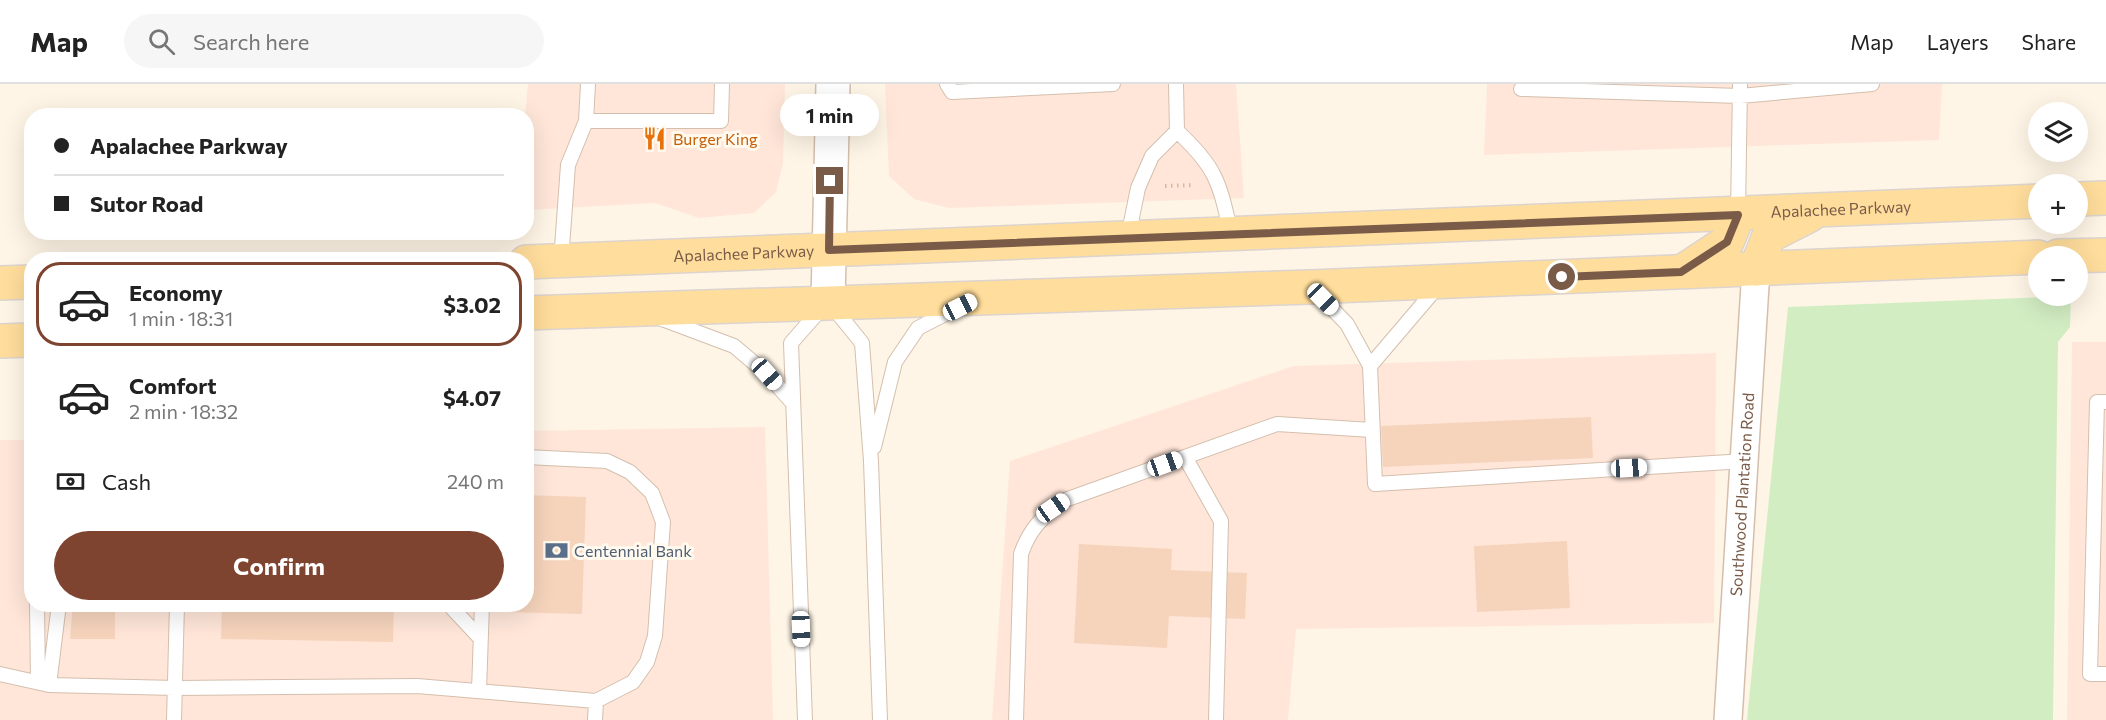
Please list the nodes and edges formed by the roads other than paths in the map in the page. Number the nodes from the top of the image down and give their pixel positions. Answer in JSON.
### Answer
{"nodes":[{"id":1,"x":588,"y":84,"type":"edge"},
{"id":2,"x":722,"y":84,"type":"edge"},
{"id":3,"x":833,"y":84,"type":"edge"},
{"id":4,"x":947,"y":84,"type":"edge"},
{"id":5,"x":1113,"y":84,"type":"edge"},
{"id":6,"x":1176,"y":84,"type":"edge"},
{"id":7,"x":1872,"y":84,"type":"edge"},
{"id":8,"x":1521,"y":89,"type":"dead end"},
{"id":9,"x":1740,"y":90,"type":"edge"},
{"id":10,"x":586,"y":121,"type":"junction"},
{"id":11,"x":1178,"y":131,"type":"junction"},
{"id":12,"x":2106,"y":198,"type":"edge"},
{"id":13,"x":2088,"y":199,"type":"edge"},
{"id":14,"x":2028,"y":201,"type":"edge"},
{"id":15,"x":1817,"y":211,"type":"junction"},
{"id":16,"x":1738,"y":215,"type":"junction"},
{"id":17,"x":1231,"y":234,"type":"junction"},
{"id":18,"x":1128,"y":238,"type":"junction"},
{"id":19,"x":829,"y":250,"type":"junction"},
{"id":20,"x":2088,"y":255,"type":"edge"},
{"id":21,"x":2106,"y":255,"type":"edge"},
{"id":22,"x":2028,"y":257,"type":"edge"},
{"id":23,"x":561,"y":261,"type":"junction"},
{"id":24,"x":534,"y":262,"type":"edge"},
{"id":25,"x":1756,"y":268,"type":"junction"},
{"id":26,"x":1681,"y":272,"type":"junction"},
{"id":27,"x":1442,"y":281,"type":"junction"},
{"id":28,"x":1310,"y":287,"type":"junction"},
{"id":29,"x":981,"y":296,"type":"junction"},
{"id":30,"x":828,"y":301,"type":"junction"},
{"id":31,"x":632,"y":308,"type":"junction"},
{"id":32,"x":534,"y":313,"type":"edge"},
{"id":33,"x":24,"y":340,"type":"edge"},
{"id":34,"x":0,"y":341,"type":"edge"},
{"id":35,"x":1370,"y":366,"type":"junction"},
{"id":36,"x":791,"y":400,"type":"junction"},
{"id":37,"x":2106,"y":402,"type":"edge"},
{"id":38,"x":1372,"y":429,"type":"junction"},
{"id":39,"x":534,"y":457,"type":"edge"},
{"id":40,"x":1185,"y":457,"type":"junction"},
{"id":41,"x":871,"y":461,"type":"junction"},
{"id":42,"x":1745,"y":461,"type":"junction"},
{"id":43,"x":38,"y":612,"type":"edge"},
{"id":44,"x":58,"y":612,"type":"edge"},
{"id":45,"x":177,"y":612,"type":"edge"},
{"id":46,"x":456,"y":612,"type":"edge"},
{"id":47,"x":482,"y":612,"type":"edge"},
{"id":48,"x":481,"y":639,"type":"junction"},
{"id":49,"x":0,"y":674,"type":"edge"},
{"id":50,"x":2106,"y":675,"type":"edge"},
{"id":51,"x":44,"y":684,"type":"junction"},
{"id":52,"x":176,"y":688,"type":"junction"},
{"id":53,"x":479,"y":691,"type":"junction"},
{"id":54,"x":596,"y":701,"type":"junction"},
{"id":55,"x":174,"y":720,"type":"edge"},
{"id":56,"x":595,"y":720,"type":"edge"},
{"id":57,"x":806,"y":720,"type":"edge"},
{"id":58,"x":880,"y":720,"type":"edge"},
{"id":59,"x":1016,"y":720,"type":"edge"},
{"id":60,"x":1215,"y":720,"type":"edge"},
{"id":61,"x":1728,"y":720,"type":"edge"}],
"edges":[{"from":1,"to":10,"type":"lane"},
{"from":2,"to":10,"type":"lane"},
{"from":3,"to":19,"type":"street"},
{"from":4,"to":5,"type":"lane"},
{"from":6,"to":11,"type":"lane"},
{"from":7,"to":9,"type":"lane"},
{"from":8,"to":9,"type":"lane"},
{"from":9,"to":16,"type":"lane"},
{"from":10,"to":23,"type":"lane"},
{"from":11,"to":17,"type":"lane"},
{"from":11,"to":18,"type":"lane"},
{"from":12,"to":13,"type":"main road"},
{"from":14,"to":15,"type":"main road","name":"Apalachee Parkway"},
{"from":15,"to":16,"type":"main road","name":"Apalachee Parkway"},
{"from":15,"to":25,"type":"main road"},
{"from":16,"to":17,"type":"main road","name":"Apalachee Parkway"},
{"from":16,"to":26,"type":"main road"},
{"from":17,"to":18,"type":"main road","name":"Apalachee Parkway"},
{"from":18,"to":19,"type":"main road","name":"Apalachee Parkway"},
{"from":19,"to":23,"type":"main road","name":"Apalachee Parkway"},
{"from":19,"to":30,"type":"street"},
{"from":20,"to":21,"type":"main road"},
{"from":22,"to":25,"type":"main road"},
{"from":23,"to":24,"type":"main road","name":"Apalachee Parkway"},
{"from":25,"to":26,"type":"main road"},
{"from":25,"to":42,"type":"street","name":"Southwood Plantation Road"},
{"from":26,"to":27,"type":"main road"},
{"from":27,"to":28,"type":"main road"},
{"from":27,"to":35,"type":"lane"},
{"from":28,"to":29,"type":"main road"},
{"from":28,"to":35,"type":"lane"},
{"from":29,"to":30,"type":"main road"},
{"from":29,"to":41,"type":"lane"},
{"from":30,"to":31,"type":"main road"},
{"from":30,"to":36,"type":"lane"},
{"from":30,"to":41,"type":"lane"},
{"from":31,"to":32,"type":"main road"},
{"from":31,"to":36,"type":"lane"},
{"from":33,"to":34,"type":"main road"},
{"from":35,"to":38,"type":"lane"},
{"from":36,"to":57,"type":"lane"},
{"from":37,"to":50,"type":"lane"},
{"from":38,"to":40,"type":"lane"},
{"from":38,"to":42,"type":"lane"},
{"from":39,"to":54,"type":"lane"},
{"from":40,"to":59,"type":"lane"},
{"from":40,"to":60,"type":"lane"},
{"from":41,"to":58,"type":"lane"},
{"from":42,"to":61,"type":"street","name":"Southwood Plantation Road"},
{"from":43,"to":51,"type":"lane"},
{"from":44,"to":51,"type":"lane"},
{"from":45,"to":52,"type":"lane"},
{"from":46,"to":48,"type":"lane"},
{"from":47,"to":48,"type":"lane"},
{"from":48,"to":53,"type":"lane"},
{"from":49,"to":51,"type":"lane"},
{"from":51,"to":52,"type":"lane"},
{"from":52,"to":53,"type":"lane"},
{"from":52,"to":55,"type":"lane"},
{"from":53,"to":54,"type":"lane"},
{"from":54,"to":56,"type":"lane"}]}
